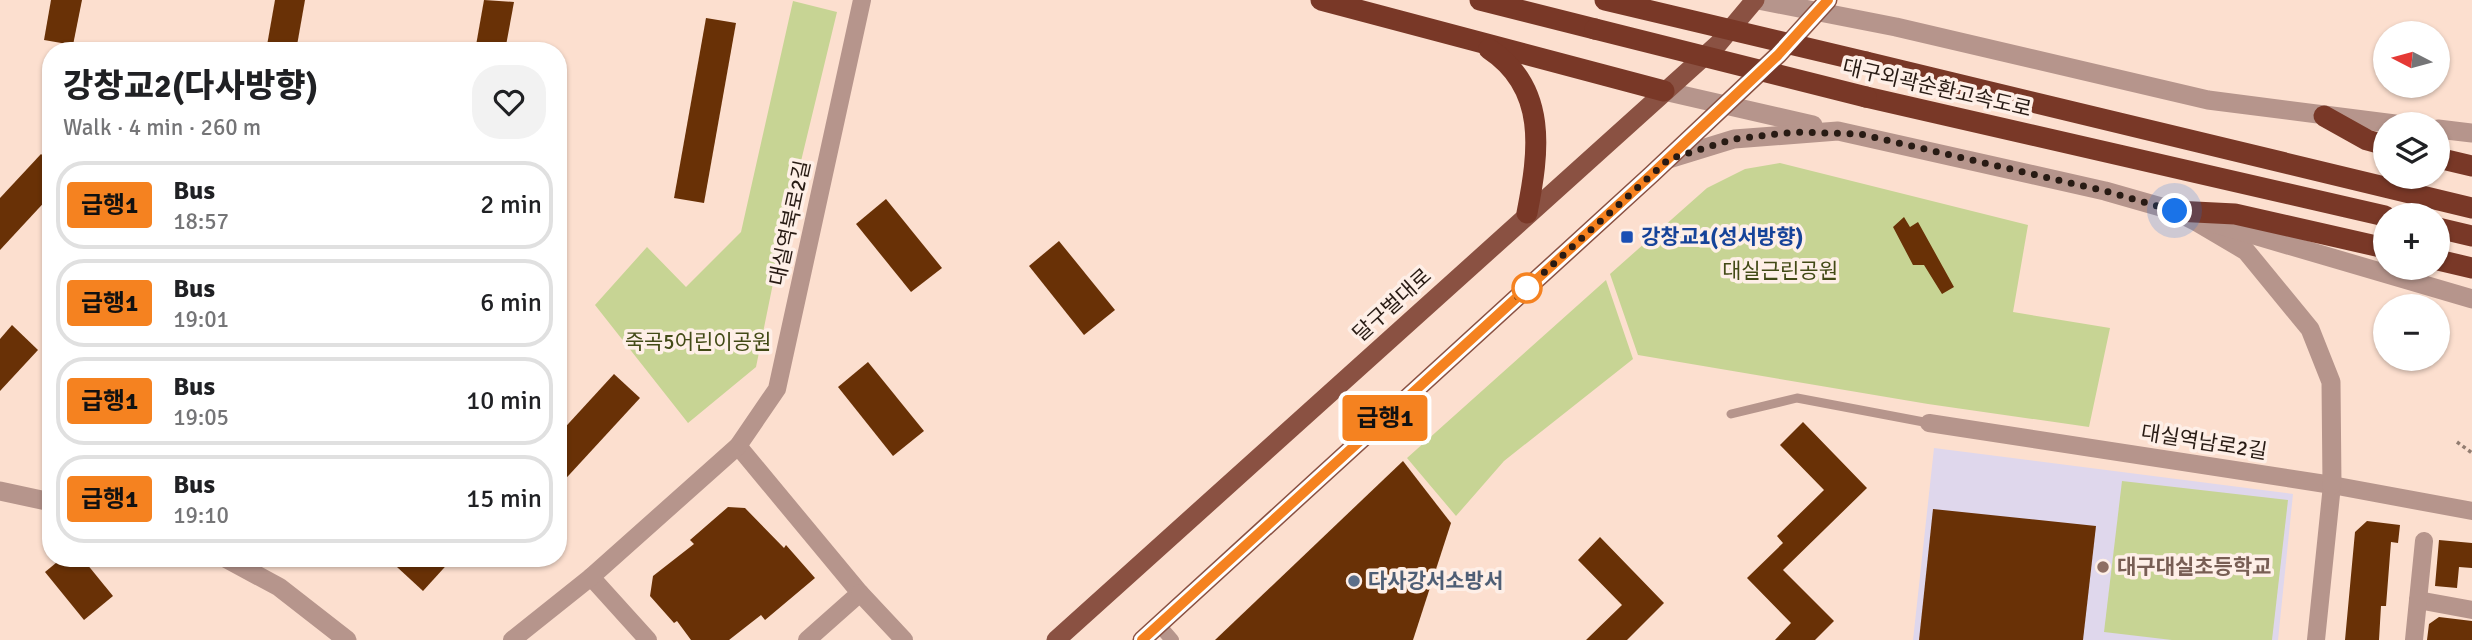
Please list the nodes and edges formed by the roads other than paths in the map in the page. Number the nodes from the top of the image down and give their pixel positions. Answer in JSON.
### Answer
{"nodes":[{"id":1,"x":862,"y":0,"type":"edge"},
{"id":2,"x":1321,"y":0,"type":"edge"},
{"id":3,"x":1480,"y":0,"type":"edge"},
{"id":4,"x":1605,"y":0,"type":"edge"},
{"id":5,"x":1757,"y":0,"type":"edge"},
{"id":6,"x":1824,"y":6,"type":"edge"},
{"id":7,"x":1473,"y":38,"type":"junction"},
{"id":8,"x":1664,"y":90,"type":"junction"},
{"id":9,"x":1725,"y":105,"type":"junction"},
{"id":10,"x":2324,"y":116,"type":"junction"},
{"id":11,"x":2373,"y":122,"type":"edge"},
{"id":12,"x":2450,"y":130,"type":"edge"},
{"id":13,"x":1838,"y":131,"type":"junction"},
{"id":14,"x":2472,"y":133,"type":"edge"},
{"id":15,"x":2373,"y":142,"type":"edge"},
{"id":16,"x":1669,"y":159,"type":"junction"},
{"id":17,"x":2450,"y":161,"type":"edge"},
{"id":18,"x":2472,"y":166,"type":"edge"},
{"id":19,"x":2472,"y":208,"type":"edge"},
{"id":20,"x":2175,"y":211,"type":"junction"},
{"id":21,"x":1527,"y":213,"type":"junction"},
{"id":22,"x":2373,"y":213,"type":"edge"},
{"id":23,"x":2450,"y":231,"type":"edge"},
{"id":24,"x":2472,"y":236,"type":"edge"},
{"id":25,"x":2373,"y":245,"type":"edge"},
{"id":26,"x":2450,"y":263,"type":"edge"},
{"id":27,"x":2472,"y":268,"type":"edge"},
{"id":28,"x":2472,"y":299,"type":"edge"},
{"id":29,"x":1731,"y":414,"type":"dead end"},
{"id":30,"x":1929,"y":423,"type":"joint"},
{"id":31,"x":738,"y":446,"type":"junction"},
{"id":32,"x":2332,"y":485,"type":"junction"},
{"id":33,"x":0,"y":491,"type":"edge"},
{"id":34,"x":42,"y":500,"type":"edge"},
{"id":35,"x":2472,"y":511,"type":"edge"},
{"id":36,"x":2424,"y":541,"type":"dead end"},
{"id":37,"x":242,"y":567,"type":"edge"},
{"id":38,"x":591,"y":577,"type":"junction"},
{"id":39,"x":860,"y":593,"type":"junction"},
{"id":40,"x":2418,"y":600,"type":"junction"},
{"id":41,"x":2472,"y":610,"type":"edge"},
{"id":42,"x":1166,"y":633,"type":"edge"},
{"id":43,"x":347,"y":640,"type":"edge"},
{"id":44,"x":512,"y":640,"type":"edge"},
{"id":45,"x":648,"y":640,"type":"edge"},
{"id":46,"x":807,"y":640,"type":"edge"},
{"id":47,"x":904,"y":640,"type":"edge"},
{"id":48,"x":1056,"y":640,"type":"edge"},
{"id":49,"x":1142,"y":640,"type":"edge"},
{"id":50,"x":2316,"y":640,"type":"edge"},
{"id":51,"x":2414,"y":640,"type":"edge"}],
"edges":[{"from":1,"to":31,"type":"street","name":"대실역북로2길"},
{"from":2,"to":7,"type":"highway"},
{"from":3,"to":22,"type":"highway","name":"대구외곽순환고속도로","bridge":true},
{"from":4,"to":19,"type":"highway","name":"대구외곽순환고속도로","bridge":true},
{"from":5,"to":6,"type":"street"},
{"from":5,"to":8,"type":"main road","name":"달구벌대로"},
{"from":6,"to":9,"type":"main road"},
{"from":6,"to":10,"type":"street"},
{"from":7,"to":8,"type":"highway"},
{"from":7,"to":21,"type":"highway"},
{"from":8,"to":9,"type":"street"},
{"from":8,"to":21,"type":"main road","name":"달구벌대로"},
{"from":9,"to":13,"type":"street"},
{"from":9,"to":16,"type":"main road"},
{"from":10,"to":11,"type":"street"},
{"from":10,"to":15,"type":"highway"},
{"from":12,"to":14,"type":"street"},
{"from":13,"to":16,"type":"street"},
{"from":13,"to":20,"type":"street"},
{"from":16,"to":42,"type":"main road"},
{"from":17,"to":18,"type":"highway"},
{"from":20,"to":25,"type":"highway"},
{"from":20,"to":28,"type":"street"},
{"from":20,"to":32,"type":"street"},
{"from":21,"to":48,"type":"main road","name":"달구벌대로"},
{"from":23,"to":24,"type":"highway"},
{"from":26,"to":27,"type":"highway"},
{"from":29,"to":30,"type":"lane"},
{"from":30,"to":32,"type":"street","name":"대실역남로2길"},
{"from":31,"to":38,"type":"street","name":"대실역북로2길"},
{"from":31,"to":39,"type":"street"},
{"from":32,"to":35,"type":"street","name":"대실역남로2길"},
{"from":32,"to":50,"type":"street"},
{"from":33,"to":34,"type":"street"},
{"from":36,"to":40,"type":"street"},
{"from":37,"to":43,"type":"street"},
{"from":38,"to":44,"type":"street","name":"대실역북로2길"},
{"from":38,"to":45,"type":"street"},
{"from":39,"to":46,"type":"street"},
{"from":39,"to":47,"type":"street"},
{"from":40,"to":41,"type":"street"},
{"from":40,"to":51,"type":"street"},
{"from":42,"to":49,"type":"main road"}]}
